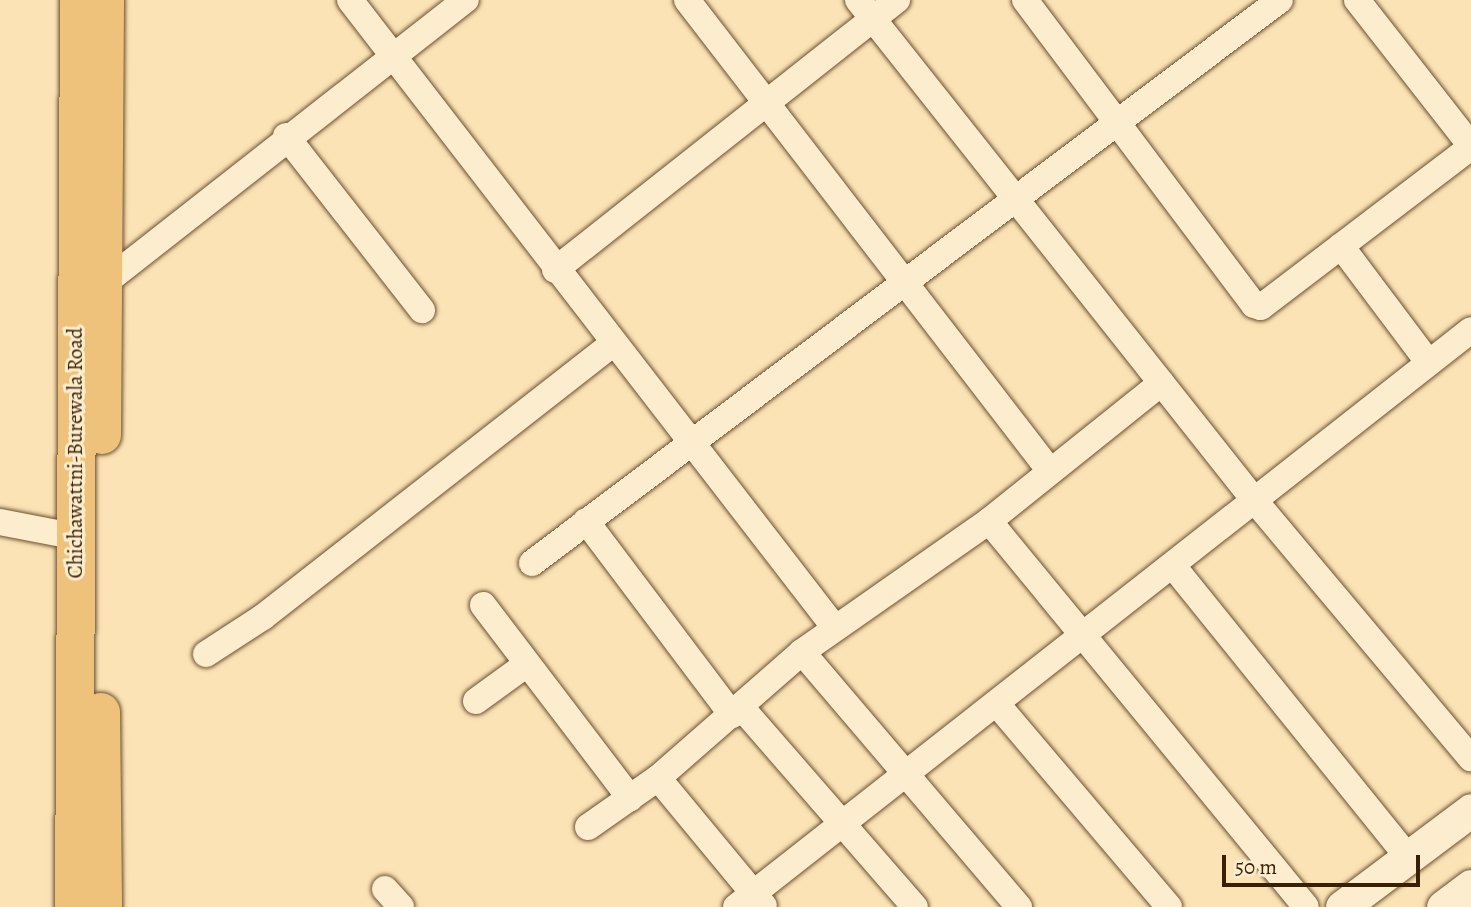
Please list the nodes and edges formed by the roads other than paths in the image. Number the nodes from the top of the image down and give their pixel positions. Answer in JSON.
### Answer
{"nodes":[{"id":1,"x":79,"y":0,"type":"edge"},
{"id":2,"x":106,"y":0,"type":"edge"},
{"id":3,"x":349,"y":0,"type":"edge"},
{"id":4,"x":466,"y":0,"type":"edge"},
{"id":5,"x":687,"y":0,"type":"edge"},
{"id":6,"x":897,"y":0,"type":"edge"},
{"id":7,"x":1026,"y":0,"type":"edge"},
{"id":8,"x":1280,"y":0,"type":"edge"},
{"id":9,"x":1357,"y":0,"type":"edge"},
{"id":10,"x":865,"y":9,"type":"edge"},
{"id":11,"x":391,"y":57,"type":"junction"},
{"id":12,"x":765,"y":102,"type":"junction"},
{"id":13,"x":1116,"y":121,"type":"junction"},
{"id":14,"x":286,"y":136,"type":"junction"},
{"id":15,"x":1471,"y":146,"type":"edge"},
{"id":16,"x":1013,"y":196,"type":"junction"},
{"id":17,"x":1341,"y":246,"type":"junction"},
{"id":18,"x":555,"y":270,"type":"junction"},
{"id":19,"x":107,"y":281,"type":"junction"},
{"id":20,"x":904,"y":281,"type":"junction"},
{"id":21,"x":422,"y":310,"type":"dead end"},
{"id":22,"x":1471,"y":330,"type":"edge"},
{"id":23,"x":612,"y":344,"type":"junction"},
{"id":24,"x":1429,"y":363,"type":"junction"},
{"id":25,"x":1161,"y":383,"type":"junction"},
{"id":26,"x":688,"y":443,"type":"junction"},
{"id":27,"x":1050,"y":471,"type":"junction"},
{"id":28,"x":1255,"y":501,"type":"junction"},
{"id":29,"x":586,"y":521,"type":"junction"},
{"id":30,"x":989,"y":521,"type":"junction"},
{"id":31,"x":0,"y":522,"type":"edge"},
{"id":32,"x":73,"y":536,"type":"junction"},
{"id":33,"x":532,"y":563,"type":"dead end"},
{"id":34,"x":1173,"y":566,"type":"junction"},
{"id":35,"x":483,"y":606,"type":"dead end"},
{"id":36,"x":835,"y":628,"type":"junction"},
{"id":37,"x":1085,"y":635,"type":"junction"},
{"id":38,"x":802,"y":652,"type":"junction"},
{"id":39,"x":206,"y":654,"type":"dead end"},
{"id":40,"x":527,"y":664,"type":"junction"},
{"id":41,"x":476,"y":701,"type":"dead end"},
{"id":42,"x":997,"y":704,"type":"junction"},
{"id":43,"x":737,"y":711,"type":"junction"},
{"id":44,"x":1471,"y":758,"type":"edge"},
{"id":45,"x":907,"y":774,"type":"junction"},
{"id":46,"x":658,"y":778,"type":"junction"},
{"id":47,"x":630,"y":798,"type":"junction"},
{"id":48,"x":1471,"y":810,"type":"edge"},
{"id":49,"x":844,"y":823,"type":"junction"},
{"id":50,"x":588,"y":827,"type":"dead end"},
{"id":51,"x":1408,"y":856,"type":"junction"},
{"id":52,"x":1471,"y":886,"type":"edge"},
{"id":53,"x":752,"y":903,"type":"edge"},
{"id":54,"x":74,"y":907,"type":"edge"},
{"id":55,"x":103,"y":907,"type":"edge"},
{"id":56,"x":915,"y":907,"type":"edge"},
{"id":57,"x":1018,"y":907,"type":"edge"},
{"id":58,"x":1169,"y":907,"type":"edge"},
{"id":59,"x":1306,"y":907,"type":"edge"},
{"id":60,"x":1342,"y":907,"type":"edge"},
{"id":61,"x":1443,"y":907,"type":"edge"}],
"edges":[{"from":1,"to":32,"type":"main road","name":"Chichawattni-Burewala Road"},
{"from":2,"to":19,"type":"main road","name":"Chichawattni-Burewala Road"},
{"from":3,"to":11,"type":"street"},
{"from":4,"to":11,"type":"street"},
{"from":5,"to":12,"type":"street"},
{"from":6,"to":10,"type":"street"},
{"from":7,"to":13,"type":"street"},
{"from":8,"to":13,"type":"street"},
{"from":9,"to":15,"type":"street"},
{"from":10,"to":12,"type":"street"},
{"from":10,"to":16,"type":"street"},
{"from":11,"to":14,"type":"street"},
{"from":11,"to":18,"type":"street"},
{"from":12,"to":18,"type":"street"},
{"from":12,"to":20,"type":"street"},
{"from":13,"to":16,"type":"street"},
{"from":13,"to":17,"type":"street"},
{"from":14,"to":19,"type":"street"},
{"from":14,"to":21,"type":"street"},
{"from":15,"to":17,"type":"street"},
{"from":16,"to":20,"type":"street"},
{"from":16,"to":25,"type":"street"},
{"from":17,"to":24,"type":"street"},
{"from":18,"to":23,"type":"street"},
{"from":19,"to":55,"type":"main road","name":"Chichawattni-Burewala Road"},
{"from":20,"to":26,"type":"street"},
{"from":20,"to":27,"type":"street"},
{"from":22,"to":24,"type":"street"},
{"from":23,"to":26,"type":"street"},
{"from":23,"to":39,"type":"street"},
{"from":24,"to":28,"type":"street"},
{"from":25,"to":27,"type":"street"},
{"from":25,"to":28,"type":"street"},
{"from":26,"to":29,"type":"street"},
{"from":26,"to":36,"type":"street"},
{"from":27,"to":30,"type":"street"},
{"from":28,"to":34,"type":"street"},
{"from":28,"to":44,"type":"street"},
{"from":29,"to":33,"type":"street"},
{"from":29,"to":43,"type":"street"},
{"from":30,"to":36,"type":"street"},
{"from":30,"to":37,"type":"street"},
{"from":31,"to":32,"type":"street"},
{"from":32,"to":54,"type":"main road","name":"Chichawattni-Burewala Road"},
{"from":34,"to":37,"type":"street"},
{"from":34,"to":51,"type":"street"},
{"from":35,"to":40,"type":"street"},
{"from":36,"to":38,"type":"street"},
{"from":37,"to":42,"type":"street"},
{"from":37,"to":59,"type":"street"},
{"from":38,"to":43,"type":"street"},
{"from":38,"to":45,"type":"street"},
{"from":40,"to":41,"type":"street"},
{"from":40,"to":47,"type":"street"},
{"from":42,"to":45,"type":"street"},
{"from":42,"to":58,"type":"street"},
{"from":43,"to":46,"type":"street"},
{"from":43,"to":49,"type":"street"},
{"from":45,"to":49,"type":"street"},
{"from":45,"to":57,"type":"street"},
{"from":46,"to":47,"type":"street"},
{"from":46,"to":53,"type":"street"},
{"from":47,"to":50,"type":"street"},
{"from":48,"to":51,"type":"street"},
{"from":49,"to":53,"type":"street"},
{"from":49,"to":56,"type":"street"},
{"from":51,"to":60,"type":"street"},
{"from":52,"to":61,"type":"street"}]}
